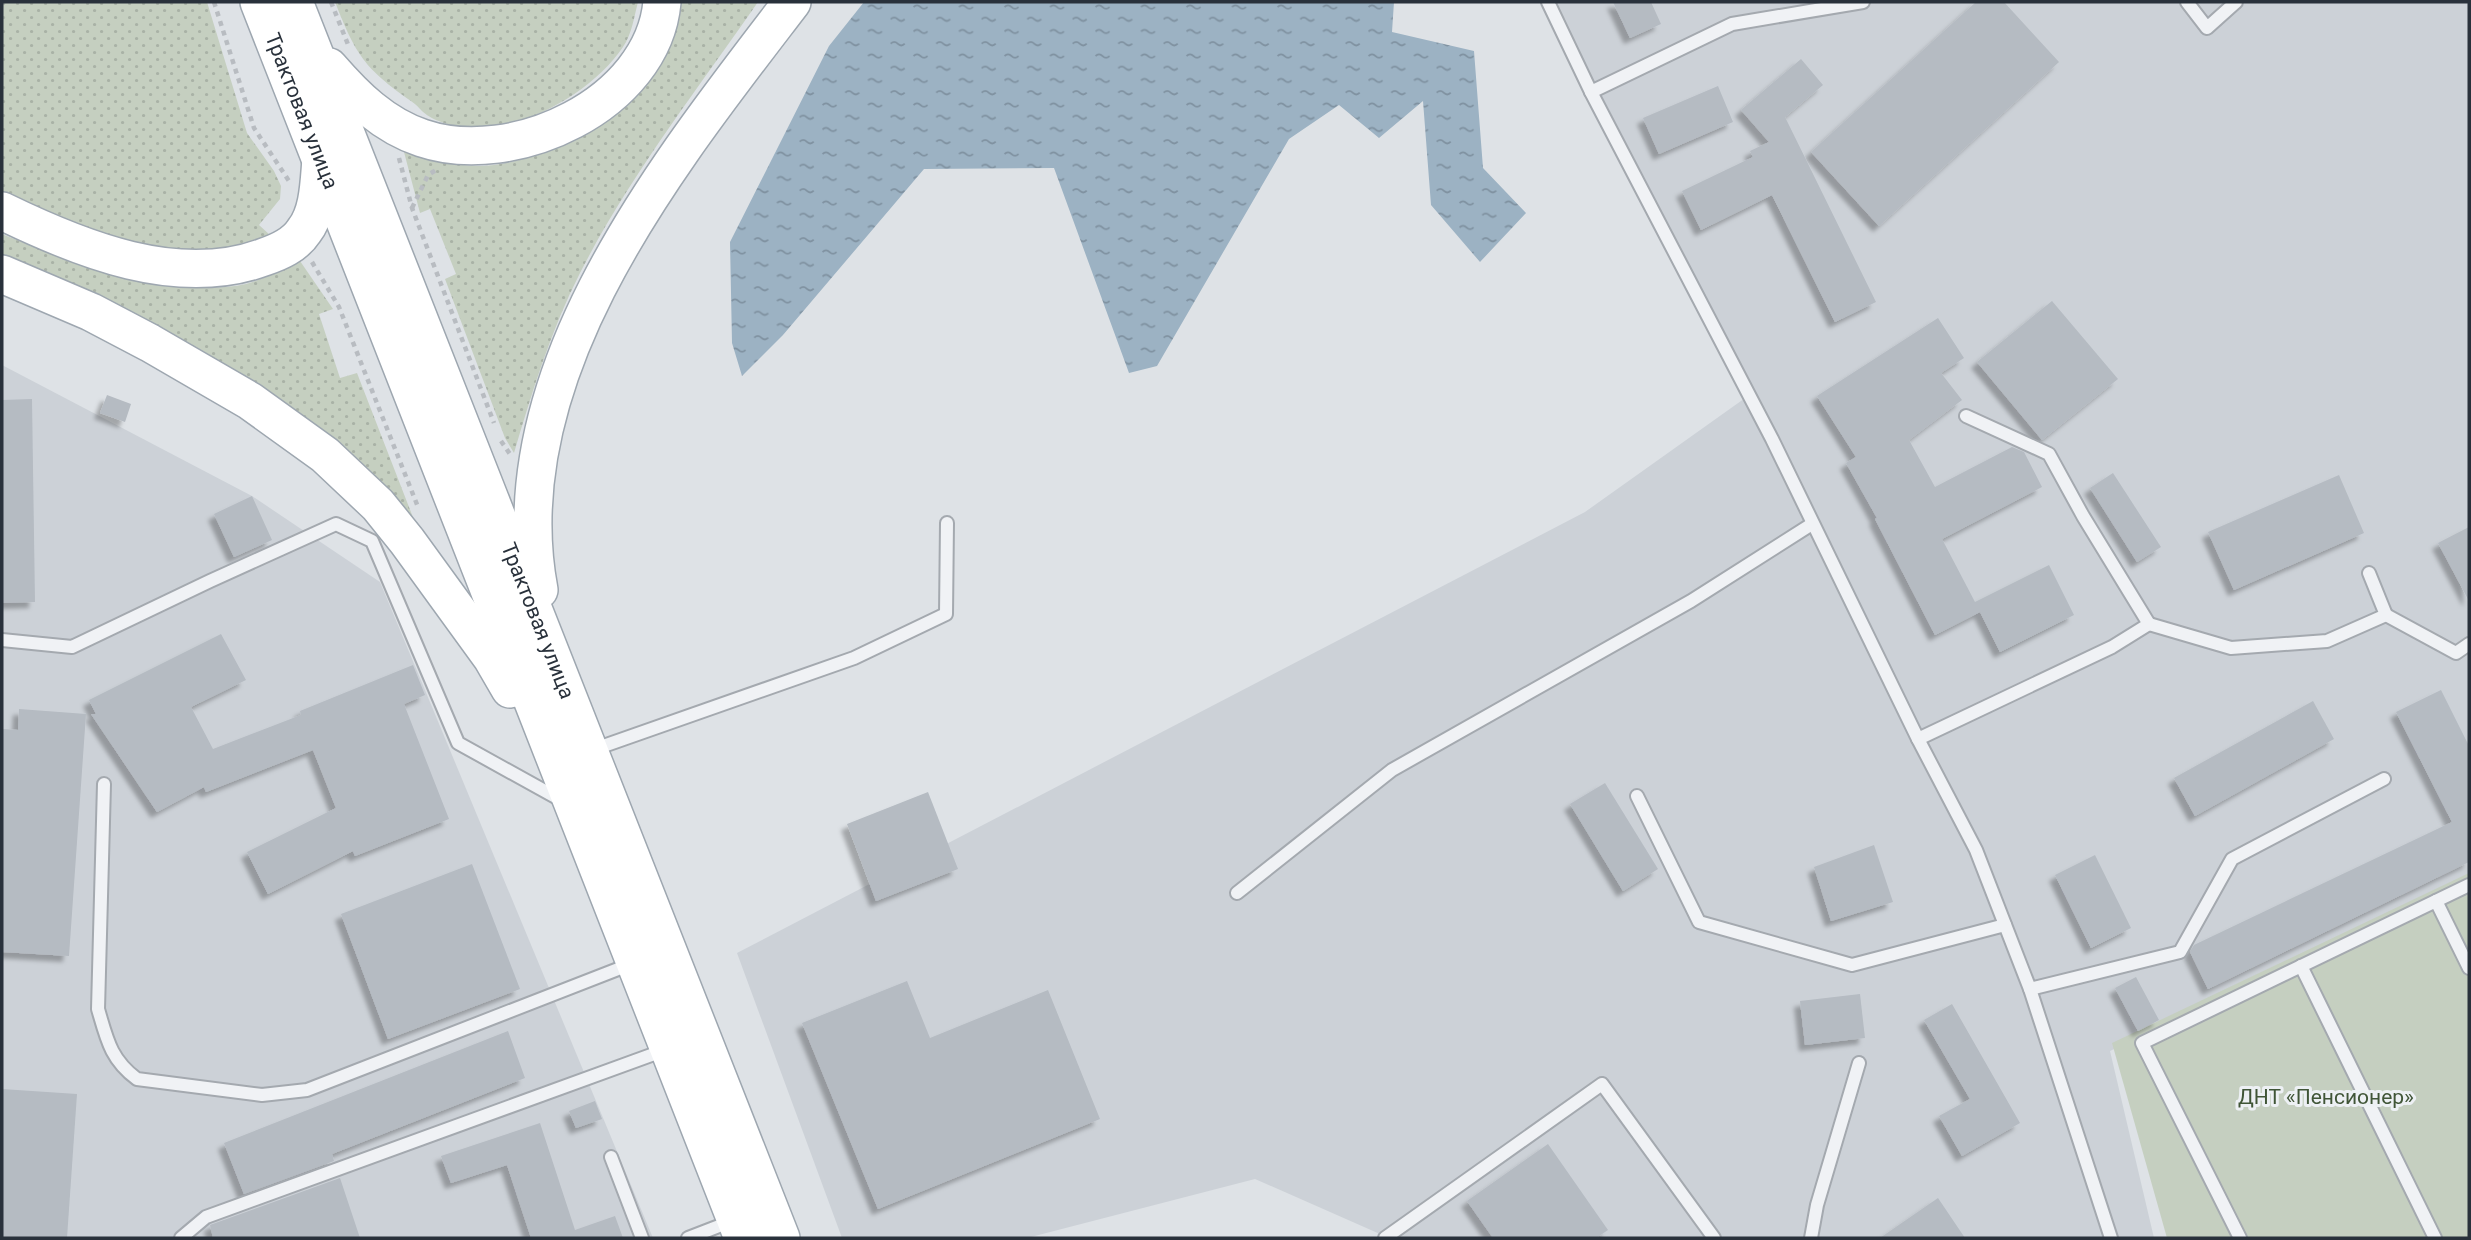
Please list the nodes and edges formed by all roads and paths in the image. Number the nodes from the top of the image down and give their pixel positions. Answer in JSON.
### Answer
{"nodes":[{"id":1,"x":214,"y":2,"type":"edge"},
{"id":2,"x":259,"y":2,"type":"edge"},
{"id":3,"x":294,"y":2,"type":"edge"},
{"id":4,"x":662,"y":2,"type":"edge"},
{"id":5,"x":792,"y":2,"type":"edge"},
{"id":6,"x":1548,"y":2,"type":"edge"},
{"id":7,"x":1863,"y":2,"type":"edge"},
{"id":8,"x":2187,"y":2,"type":"edge"},
{"id":9,"x":2236,"y":2,"type":"edge"},
{"id":10,"x":314,"y":50,"type":"junction"},
{"id":11,"x":1591,"y":92,"type":"junction"},
{"id":12,"x":397,"y":151,"type":"dead end"},
{"id":13,"x":321,"y":158,"type":"junction"},
{"id":14,"x":438,"y":168,"type":"dead end"},
{"id":15,"x":290,"y":190,"type":"dead end"},
{"id":16,"x":412,"y":208,"type":"junction"},
{"id":17,"x":2,"y":211,"type":"edge"},
{"id":18,"x":311,"y":261,"type":"dead end"},
{"id":19,"x":2,"y":274,"type":"edge"},
{"id":20,"x":1966,"y":416,"type":"dead end"},
{"id":21,"x":512,"y":458,"type":"dead end"},
{"id":22,"x":420,"y":512,"type":"dead end"},
{"id":23,"x":947,"y":523,"type":"dead end"},
{"id":24,"x":1812,"y":524,"type":"junction"},
{"id":25,"x":2369,"y":573,"type":"dead end"},
{"id":26,"x":2386,"y":615,"type":"junction"},
{"id":27,"x":2149,"y":624,"type":"junction"},
{"id":28,"x":2,"y":640,"type":"edge"},
{"id":29,"x":2469,"y":644,"type":"edge"},
{"id":30,"x":558,"y":673,"type":"junction"},
{"id":31,"x":1918,"y":739,"type":"junction"},
{"id":32,"x":574,"y":762,"type":"junction"},
{"id":33,"x":2384,"y":779,"type":"dead end"},
{"id":34,"x":104,"y":784,"type":"dead end"},
{"id":35,"x":1637,"y":796,"type":"dead end"},
{"id":36,"x":574,"y":807,"type":"junction"},
{"id":37,"x":2469,"y":886,"type":"edge"},
{"id":38,"x":1237,"y":892,"type":"dead end"},
{"id":39,"x":2436,"y":901,"type":"junction"},
{"id":40,"x":2005,"y":925,"type":"junction"},
{"id":41,"x":635,"y":962,"type":"junction"},
{"id":42,"x":2301,"y":966,"type":"junction"},
{"id":43,"x":2469,"y":968,"type":"edge"},
{"id":44,"x":2030,"y":989,"type":"junction"},
{"id":45,"x":668,"y":1049,"type":"junction"},
{"id":46,"x":1858,"y":1063,"type":"dead end"},
{"id":47,"x":611,"y":1157,"type":"dead end"},
{"id":48,"x":739,"y":1229,"type":"edge"},
{"id":49,"x":181,"y":1238,"type":"edge"},
{"id":50,"x":642,"y":1238,"type":"edge"},
{"id":51,"x":688,"y":1238,"type":"edge"},
{"id":52,"x":781,"y":1238,"type":"edge"},
{"id":53,"x":1385,"y":1238,"type":"edge"},
{"id":54,"x":1714,"y":1238,"type":"edge"},
{"id":55,"x":1811,"y":1238,"type":"edge"},
{"id":56,"x":2112,"y":1238,"type":"edge"},
{"id":57,"x":2240,"y":1238,"type":"edge"},
{"id":58,"x":2435,"y":1238,"type":"edge"}],
"edges":[{"from":1,"to":15,"type":"path"},
{"from":2,"to":13,"type":"main road","name":"Трактовая улица"},
{"from":3,"to":10,"type":"main road","name":"Трактовая улица"},
{"from":4,"to":10,"type":"main road"},
{"from":5,"to":30,"type":"main road"},
{"from":6,"to":11,"type":"lane"},
{"from":7,"to":11,"type":"lane"},
{"from":8,"to":9,"type":"lane"},
{"from":10,"to":30,"type":"main road","name":"Трактовая улица"},
{"from":11,"to":24,"type":"lane"},
{"from":12,"to":16,"type":"path"},
{"from":13,"to":17,"type":"main road"},
{"from":13,"to":32,"type":"main road","name":"Трактовая улица"},
{"from":14,"to":16,"type":"path"},
{"from":16,"to":21,"type":"path"},
{"from":18,"to":22,"type":"path"},
{"from":19,"to":32,"type":"main road"},
{"from":20,"to":27,"type":"lane"},
{"from":23,"to":32,"type":"lane"},
{"from":24,"to":31,"type":"lane"},
{"from":24,"to":38,"type":"lane"},
{"from":25,"to":26,"type":"lane"},
{"from":26,"to":27,"type":"lane"},
{"from":26,"to":29,"type":"lane"},
{"from":27,"to":31,"type":"lane"},
{"from":28,"to":36,"type":"lane"},
{"from":30,"to":32,"type":"main road","name":"Трактовая улица"},
{"from":31,"to":40,"type":"lane"},
{"from":32,"to":36,"type":"main road","name":"Трактовая улица"},
{"from":32,"to":52,"type":"main road","name":"Трактовая улица"},
{"from":33,"to":44,"type":"lane"},
{"from":34,"to":41,"type":"lane"},
{"from":35,"to":40,"type":"lane"},
{"from":36,"to":41,"type":"main road","name":"Трактовая улица"},
{"from":37,"to":39,"type":"lane"},
{"from":39,"to":42,"type":"lane"},
{"from":39,"to":43,"type":"lane"},
{"from":40,"to":44,"type":"lane"},
{"from":41,"to":45,"type":"main road","name":"Трактовая улица"},
{"from":42,"to":57,"type":"lane"},
{"from":42,"to":58,"type":"lane"},
{"from":44,"to":56,"type":"lane"},
{"from":45,"to":48,"type":"main road","name":"Трактовая улица"},
{"from":45,"to":49,"type":"lane"},
{"from":46,"to":55,"type":"lane"},
{"from":47,"to":50,"type":"lane"},
{"from":48,"to":51,"type":"lane"},
{"from":53,"to":54,"type":"lane"}]}
